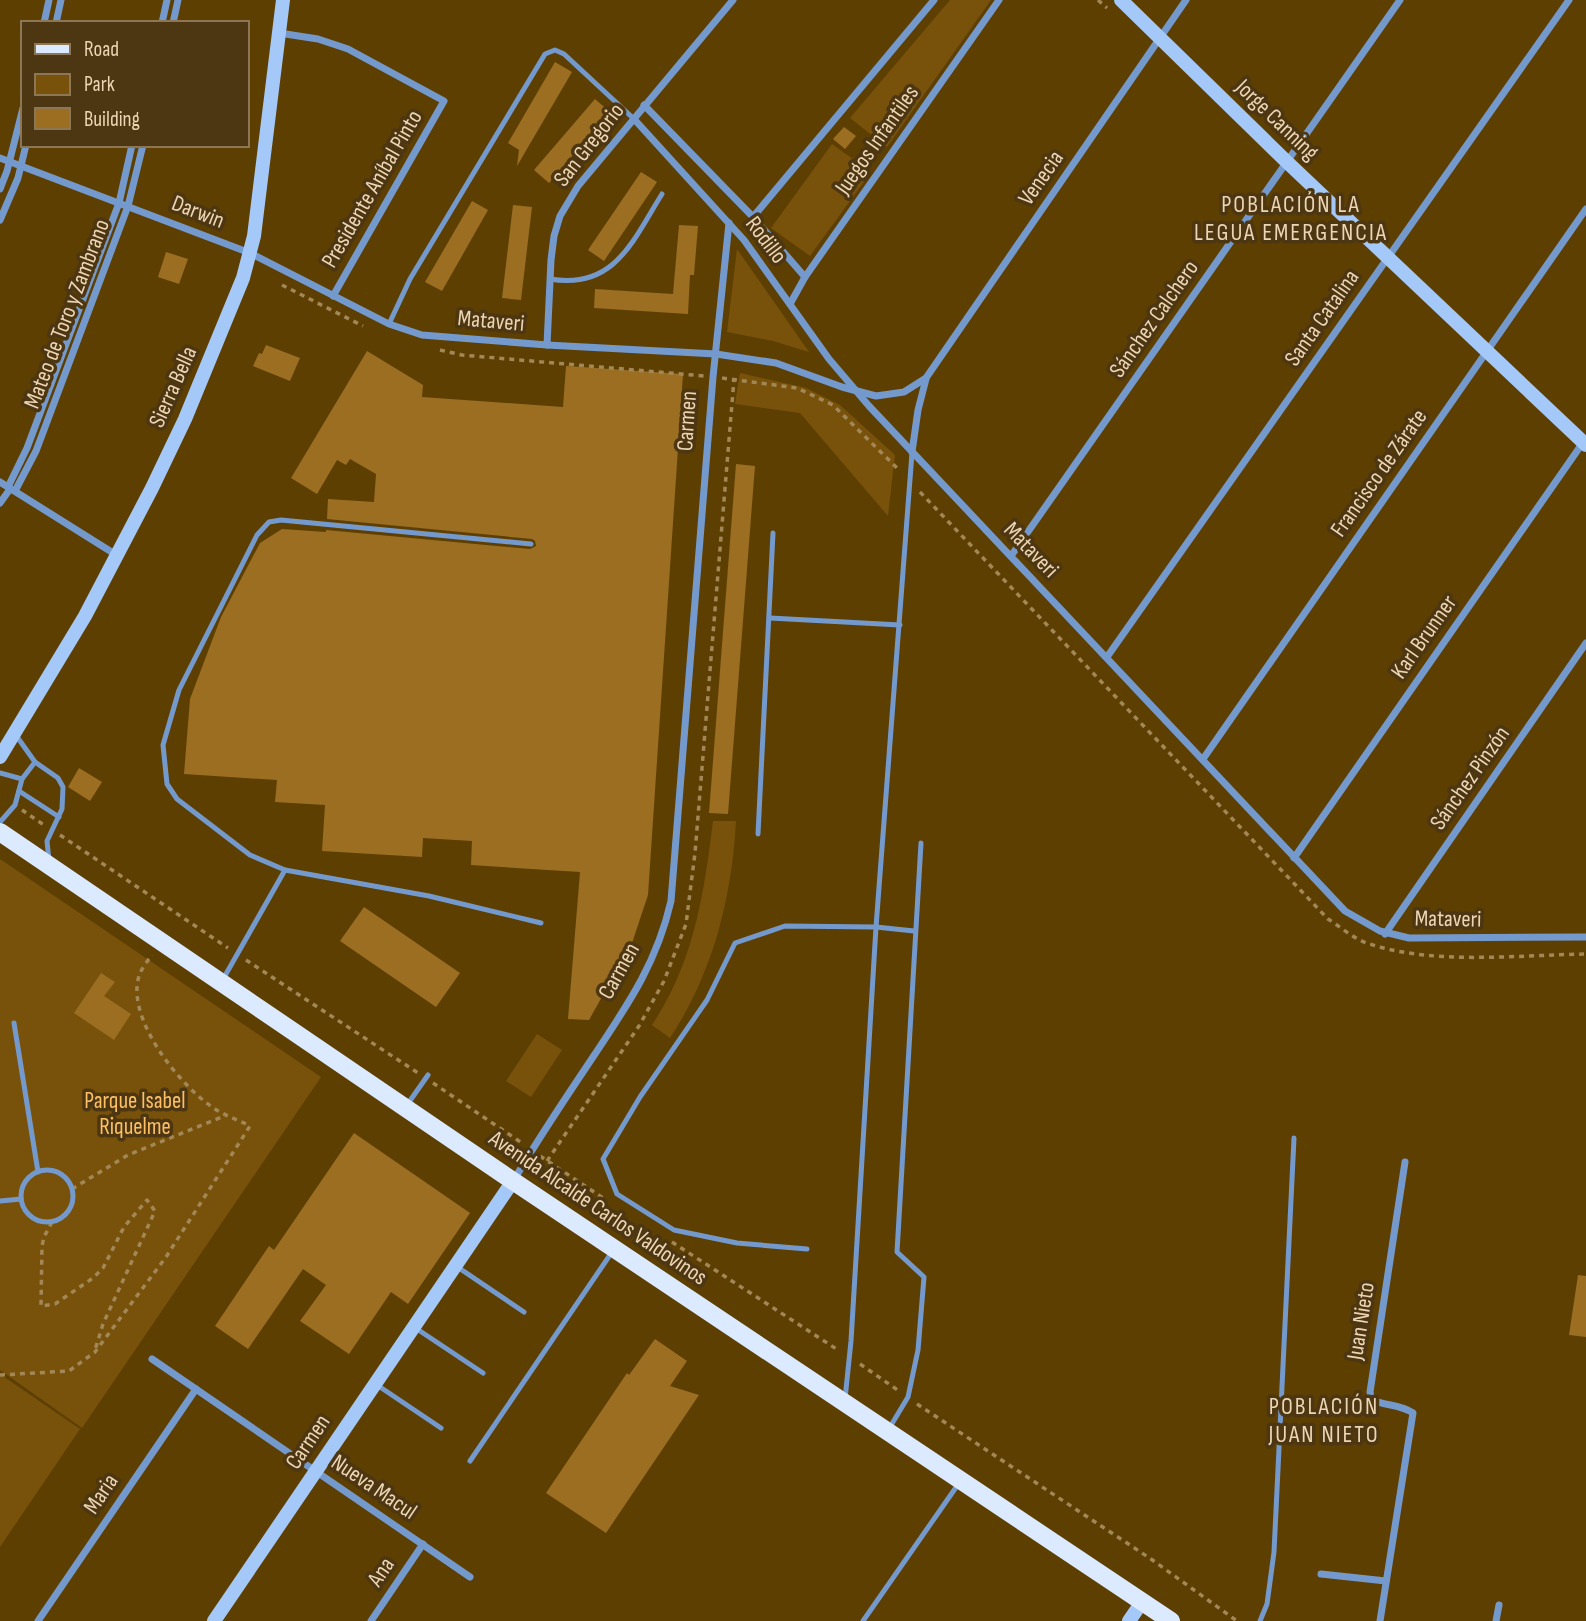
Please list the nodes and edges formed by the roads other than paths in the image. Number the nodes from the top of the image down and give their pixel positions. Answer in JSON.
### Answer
{"nodes":[{"id":1,"x":49,"y":0,"type":"edge"},
{"id":2,"x":61,"y":0,"type":"edge"},
{"id":3,"x":167,"y":0,"type":"edge"},
{"id":4,"x":178,"y":0,"type":"edge"},
{"id":5,"x":283,"y":0,"type":"edge"},
{"id":6,"x":733,"y":0,"type":"edge"},
{"id":7,"x":934,"y":0,"type":"edge"},
{"id":8,"x":999,"y":0,"type":"edge"},
{"id":9,"x":1121,"y":0,"type":"edge"},
{"id":10,"x":1186,"y":0,"type":"edge"},
{"id":11,"x":1400,"y":0,"type":"edge"},
{"id":12,"x":1569,"y":0,"type":"edge"},
{"id":13,"x":44,"y":21,"type":"edge"},
{"id":14,"x":56,"y":21,"type":"edge"},
{"id":15,"x":162,"y":21,"type":"edge"},
{"id":16,"x":173,"y":21,"type":"edge"},
{"id":17,"x":279,"y":33,"type":"junction"},
{"id":18,"x":1161,"y":38,"type":"junction"},
{"id":19,"x":645,"y":105,"type":"junction"},
{"id":20,"x":21,"y":116,"type":"edge"},
{"id":21,"x":634,"y":119,"type":"junction"},
{"id":22,"x":26,"y":147,"type":"edge"},
{"id":23,"x":132,"y":147,"type":"edge"},
{"id":24,"x":143,"y":147,"type":"edge"},
{"id":25,"x":0,"y":158,"type":"edge"},
{"id":26,"x":10,"y":161,"type":"junction"},
{"id":27,"x":1287,"y":162,"type":"junction"},
{"id":28,"x":21,"y":166,"type":"junction"},
{"id":29,"x":0,"y":189,"type":"edge"},
{"id":30,"x":662,"y":194,"type":"dead end"},
{"id":31,"x":119,"y":203,"type":"junction"},
{"id":32,"x":128,"y":206,"type":"junction"},
{"id":33,"x":1586,"y":209,"type":"edge"},
{"id":34,"x":753,"y":217,"type":"junction"},
{"id":35,"x":0,"y":220,"type":"edge"},
{"id":36,"x":729,"y":223,"type":"junction"},
{"id":37,"x":1388,"y":258,"type":"junction"},
{"id":38,"x":248,"y":259,"type":"junction"},
{"id":39,"x":805,"y":277,"type":"junction"},
{"id":40,"x":550,"y":279,"type":"junction"},
{"id":41,"x":333,"y":296,"type":"junction"},
{"id":42,"x":790,"y":304,"type":"junction"},
{"id":43,"x":376,"y":318,"type":"joint"},
{"id":44,"x":389,"y":324,"type":"junction"},
{"id":45,"x":547,"y":345,"type":"junction"},
{"id":46,"x":1486,"y":352,"type":"junction"},
{"id":47,"x":716,"y":354,"type":"junction"},
{"id":48,"x":926,"y":378,"type":"junction"},
{"id":49,"x":858,"y":392,"type":"junction"},
{"id":50,"x":1585,"y":441,"type":"edge"},
{"id":51,"x":912,"y":452,"type":"junction"},
{"id":52,"x":0,"y":482,"type":"edge"},
{"id":53,"x":11,"y":489,"type":"junction"},
{"id":54,"x":0,"y":503,"type":"edge"},
{"id":55,"x":773,"y":533,"type":"dead end"},
{"id":56,"x":531,"y":544,"type":"dead end"},
{"id":57,"x":118,"y":556,"type":"junction"},
{"id":58,"x":1011,"y":556,"type":"junction"},
{"id":59,"x":770,"y":618,"type":"junction"},
{"id":60,"x":900,"y":625,"type":"junction"},
{"id":61,"x":1586,"y":643,"type":"edge"},
{"id":62,"x":1107,"y":657,"type":"junction"},
{"id":63,"x":15,"y":734,"type":"junction"},
{"id":64,"x":0,"y":757,"type":"edge"},
{"id":65,"x":1203,"y":759,"type":"junction"},
{"id":66,"x":34,"y":762,"type":"junction"},
{"id":67,"x":0,"y":773,"type":"edge"},
{"id":68,"x":22,"y":779,"type":"junction"},
{"id":69,"x":19,"y":791,"type":"junction"},
{"id":70,"x":59,"y":817,"type":"junction"},
{"id":71,"x":0,"y":822,"type":"edge"},
{"id":72,"x":0,"y":832,"type":"edge"},
{"id":73,"x":758,"y":835,"type":"dead end"},
{"id":74,"x":921,"y":843,"type":"dead end"},
{"id":75,"x":1294,"y":858,"type":"junction"},
{"id":76,"x":51,"y":867,"type":"junction"},
{"id":77,"x":285,"y":870,"type":"junction"},
{"id":78,"x":541,"y":923,"type":"dead end"},
{"id":79,"x":876,"y":927,"type":"junction"},
{"id":80,"x":914,"y":931,"type":"junction"},
{"id":81,"x":1385,"y":934,"type":"junction"},
{"id":82,"x":1586,"y":937,"type":"edge"},
{"id":83,"x":221,"y":982,"type":"junction"},
{"id":84,"x":14,"y":1023,"type":"dead end"},
{"id":85,"x":428,"y":1075,"type":"dead end"},
{"id":86,"x":405,"y":1107,"type":"junction"},
{"id":87,"x":1293,"y":1138,"type":"dead end"},
{"id":88,"x":1405,"y":1163,"type":"dead end"},
{"id":89,"x":38,"y":1172,"type":"junction"},
{"id":90,"x":513,"y":1181,"type":"junction"},
{"id":91,"x":21,"y":1199,"type":"junction"},
{"id":92,"x":0,"y":1201,"type":"edge"},
{"id":93,"x":614,"y":1248,"type":"junction"},
{"id":94,"x":807,"y":1249,"type":"dead end"},
{"id":95,"x":456,"y":1266,"type":"junction"},
{"id":96,"x":524,"y":1312,"type":"dead end"},
{"id":97,"x":414,"y":1326,"type":"junction"},
{"id":98,"x":152,"y":1359,"type":"dead end"},
{"id":99,"x":484,"y":1373,"type":"dead end"},
{"id":100,"x":376,"y":1383,"type":"junction"},
{"id":101,"x":197,"y":1389,"type":"junction"},
{"id":102,"x":844,"y":1402,"type":"junction"},
{"id":103,"x":442,"y":1428,"type":"dead end"},
{"id":104,"x":887,"y":1431,"type":"junction"},
{"id":105,"x":470,"y":1461,"type":"dead end"},
{"id":106,"x":316,"y":1471,"type":"junction"},
{"id":107,"x":961,"y":1481,"type":"junction"},
{"id":108,"x":423,"y":1544,"type":"junction"},
{"id":109,"x":1321,"y":1574,"type":"dead end"},
{"id":110,"x":470,"y":1577,"type":"dead end"},
{"id":111,"x":1387,"y":1581,"type":"junction"},
{"id":112,"x":1142,"y":1602,"type":"junction"},
{"id":113,"x":1499,"y":1605,"type":"dead end"},
{"id":114,"x":38,"y":1621,"type":"edge"},
{"id":115,"x":214,"y":1621,"type":"edge"},
{"id":116,"x":371,"y":1621,"type":"edge"},
{"id":117,"x":863,"y":1621,"type":"edge"},
{"id":118,"x":1129,"y":1621,"type":"edge"},
{"id":119,"x":1171,"y":1621,"type":"edge"},
{"id":120,"x":1260,"y":1621,"type":"edge"},
{"id":121,"x":1380,"y":1621,"type":"edge"},
{"id":122,"x":1496,"y":1621,"type":"edge"}],
"edges":[{"from":1,"to":13,"type":"street"},
{"from":2,"to":14,"type":"street"},
{"from":3,"to":15,"type":"street"},
{"from":4,"to":16,"type":"street"},
{"from":5,"to":17,"type":"street","name":"Sierra Bella"},
{"from":6,"to":19,"type":"street","name":"San Gregorio"},
{"from":7,"to":34,"type":"street","name":"Juegos Infantiles"},
{"from":8,"to":39,"type":"street","name":"Juegos Infantiles"},
{"from":9,"to":18,"type":"street","name":"Jorge Canning"},
{"from":10,"to":18,"type":"street","name":"Venecia"},
{"from":11,"to":27,"type":"street","name":"Sánchez Calchero"},
{"from":12,"to":37,"type":"street","name":"Santa Catalina"},
{"from":17,"to":38,"type":"street","name":"Sierra Bella"},
{"from":17,"to":41,"type":"street","name":"Presidente Aníbal Pinto"},
{"from":18,"to":27,"type":"street","name":"Jorge Canning"},
{"from":18,"to":48,"type":"street","name":"Venecia"},
{"from":19,"to":21,"type":"street","name":"San Gregorio"},
{"from":19,"to":34,"type":"street","name":"Rodillo"},
{"from":20,"to":26,"type":"street"},
{"from":21,"to":36,"type":"street","name":"Rodillo"},
{"from":21,"to":40,"type":"street","name":"San Gregorio"},
{"from":21,"to":44,"type":"lane"},
{"from":22,"to":28,"type":"street"},
{"from":23,"to":31,"type":"street","name":"Mateo de Toro y Zambrano"},
{"from":24,"to":32,"type":"street","name":"Mateo de Toro y Zambrano"},
{"from":25,"to":26,"type":"street","name":"Darwin"},
{"from":26,"to":28,"type":"street","name":"Darwin"},
{"from":26,"to":29,"type":"street"},
{"from":27,"to":37,"type":"street","name":"Jorge Canning"},
{"from":27,"to":58,"type":"street","name":"Sánchez Calchero"},
{"from":28,"to":31,"type":"street","name":"Darwin"},
{"from":28,"to":35,"type":"street"},
{"from":30,"to":40,"type":"lane"},
{"from":31,"to":32,"type":"street","name":"Darwin"},
{"from":31,"to":53,"type":"street","name":"Mateo de Toro y Zambrano"},
{"from":32,"to":38,"type":"street","name":"Darwin"},
{"from":32,"to":53,"type":"street","name":"Mateo de Toro y Zambrano"},
{"from":33,"to":46,"type":"street","name":"Francisco de Zárate"},
{"from":34,"to":39,"type":"street","name":"Rodillo"},
{"from":36,"to":42,"type":"street","name":"Rodillo"},
{"from":36,"to":47,"type":"street","name":"Carmen"},
{"from":37,"to":46,"type":"street","name":"Jorge Canning"},
{"from":37,"to":62,"type":"street","name":"Santa Catalina"},
{"from":38,"to":41,"type":"street","name":"Darwin"},
{"from":38,"to":57,"type":"street","name":"Sierra Bella"},
{"from":39,"to":42,"type":"street","name":"Juegos Infantiles"},
{"from":40,"to":45,"type":"street","name":"San Gregorio"},
{"from":41,"to":43,"type":"street","name":"Darwin"},
{"from":42,"to":49,"type":"street","name":"Rodillo"},
{"from":43,"to":44,"type":"street","name":"Mataveri"},
{"from":44,"to":45,"type":"street","name":"Mataveri"},
{"from":45,"to":47,"type":"street","name":"Mataveri"},
{"from":46,"to":50,"type":"street","name":"Jorge Canning"},
{"from":46,"to":65,"type":"street","name":"Francisco de Zárate"},
{"from":47,"to":49,"type":"street","name":"Mataveri"},
{"from":47,"to":90,"type":"street","name":"Carmen"},
{"from":48,"to":49,"type":"street","name":"Venecia"},
{"from":48,"to":51,"type":"street","name":"Venecia"},
{"from":49,"to":51,"type":"street","name":"Mataveri"},
{"from":50,"to":75,"type":"street","name":"Karl Brunner"},
{"from":51,"to":58,"type":"street","name":"Mataveri"},
{"from":51,"to":60,"type":"lane"},
{"from":52,"to":53,"type":"street"},
{"from":53,"to":54,"type":"street"},
{"from":53,"to":57,"type":"street"},
{"from":55,"to":59,"type":"lane"},
{"from":56,"to":77,"type":"lane"},
{"from":57,"to":63,"type":"street","name":"Sierra Bella"},
{"from":58,"to":62,"type":"street","name":"Mataveri"},
{"from":59,"to":60,"type":"lane"},
{"from":59,"to":73,"type":"lane"},
{"from":60,"to":79,"type":"lane"},
{"from":61,"to":81,"type":"street","name":"Sánchez Pinzón"},
{"from":62,"to":65,"type":"street","name":"Mataveri"},
{"from":63,"to":64,"type":"street","name":"Sierra Bella"},
{"from":63,"to":66,"type":"lane"},
{"from":65,"to":75,"type":"street","name":"Mataveri"},
{"from":66,"to":68,"type":"lane"},
{"from":66,"to":70,"type":"lane"},
{"from":67,"to":68,"type":"lane"},
{"from":68,"to":69,"type":"lane"},
{"from":69,"to":70,"type":"lane"},
{"from":69,"to":71,"type":"lane"},
{"from":70,"to":76,"type":"lane"},
{"from":72,"to":76,"type":"main road","name":"Avenida Alcalde Carlos Valdovinos"},
{"from":74,"to":80,"type":"lane"},
{"from":75,"to":81,"type":"street","name":"Mataveri"},
{"from":76,"to":83,"type":"main road","name":"Avenida Alcalde Carlos Valdovinos"},
{"from":77,"to":78,"type":"lane"},
{"from":77,"to":83,"type":"lane"},
{"from":79,"to":80,"type":"lane"},
{"from":79,"to":94,"type":"lane"},
{"from":79,"to":102,"type":"lane"},
{"from":80,"to":104,"type":"lane"},
{"from":81,"to":82,"type":"street","name":"Mataveri"},
{"from":83,"to":86,"type":"main road","name":"Avenida Alcalde Carlos Valdovinos"},
{"from":84,"to":89,"type":"lane"},
{"from":85,"to":86,"type":"lane"},
{"from":86,"to":90,"type":"main road","name":"Avenida Alcalde Carlos Valdovinos"},
{"from":87,"to":120,"type":"lane"},
{"from":88,"to":111,"type":"street","name":"Juan Nieto"},
{"from":89,"to":91,"type":"lane"},
{"from":89,"to":91,"type":"lane"},
{"from":90,"to":93,"type":"main road","name":"Avenida Alcalde Carlos Valdovinos"},
{"from":90,"to":95,"type":"street","name":"Carmen"},
{"from":91,"to":92,"type":"lane"},
{"from":93,"to":102,"type":"main road","name":"Avenida Alcalde Carlos Valdovinos"},
{"from":93,"to":105,"type":"lane"},
{"from":95,"to":96,"type":"lane"},
{"from":95,"to":97,"type":"street","name":"Carmen"},
{"from":97,"to":99,"type":"lane"},
{"from":97,"to":100,"type":"street","name":"Carmen"},
{"from":98,"to":101,"type":"street","name":"Nueva Macul"},
{"from":100,"to":103,"type":"lane"},
{"from":100,"to":106,"type":"street","name":"Carmen"},
{"from":101,"to":106,"type":"street","name":"Nueva Macul"},
{"from":101,"to":114,"type":"street","name":"Maria"},
{"from":102,"to":104,"type":"main road","name":"Avenida Alcalde Carlos Valdovinos"},
{"from":104,"to":107,"type":"main road","name":"Avenida Alcalde Carlos Valdovinos"},
{"from":106,"to":108,"type":"street","name":"Nueva Macul"},
{"from":106,"to":115,"type":"street","name":"Carmen"},
{"from":107,"to":112,"type":"main road","name":"Avenida Alcalde Carlos Valdovinos"},
{"from":107,"to":117,"type":"lane"},
{"from":108,"to":110,"type":"street","name":"Nueva Macul"},
{"from":108,"to":116,"type":"street","name":"Ana"},
{"from":109,"to":111,"type":"street"},
{"from":111,"to":121,"type":"street","name":"Juan Nieto"},
{"from":112,"to":118,"type":"street"},
{"from":112,"to":119,"type":"main road","name":"Avenida Alcalde Carlos Valdovinos"},
{"from":113,"to":122,"type":"street"}]}
